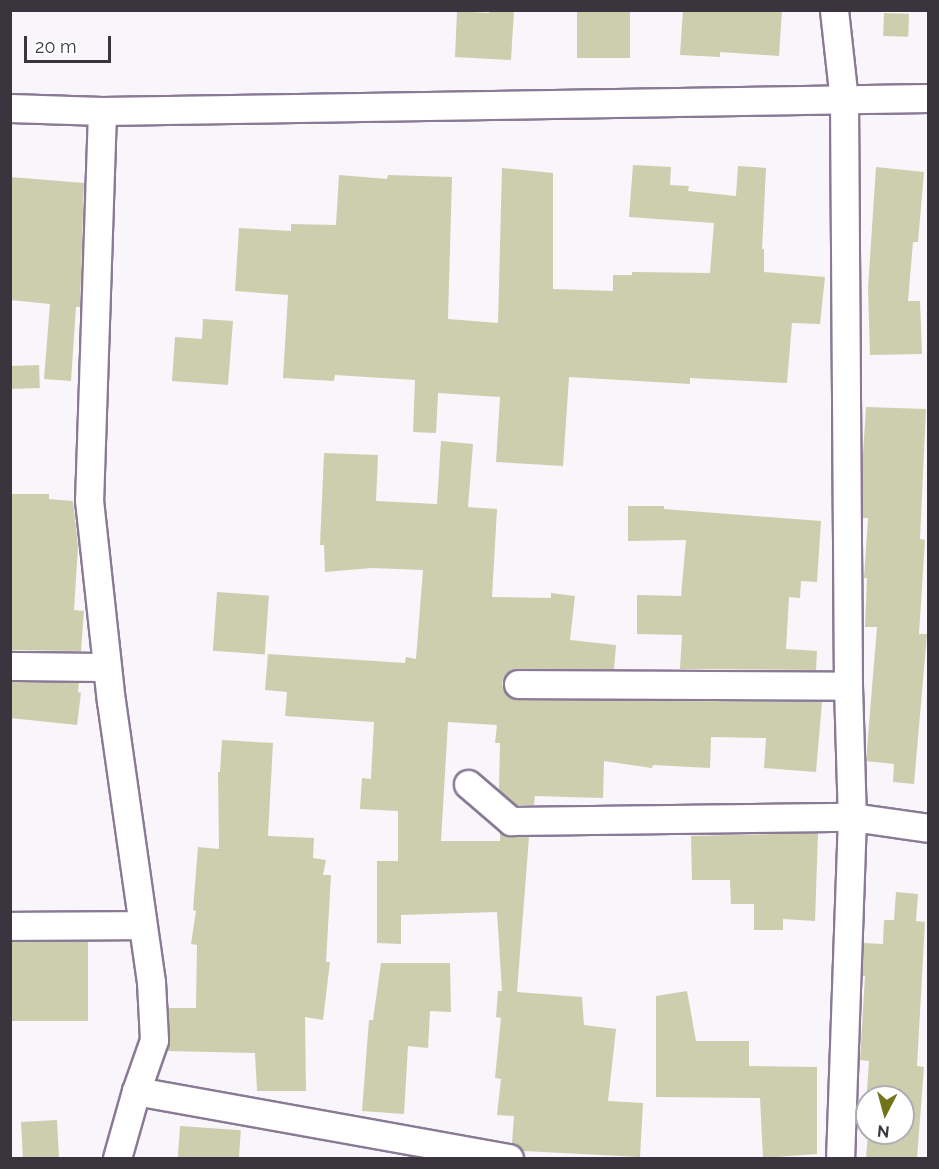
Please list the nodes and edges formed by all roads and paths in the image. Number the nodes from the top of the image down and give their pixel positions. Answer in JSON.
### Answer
{"nodes":[{"id":1,"x":834,"y":10,"type":"edge"},
{"id":2,"x":928,"y":98,"type":"edge"},
{"id":3,"x":844,"y":101,"type":"junction"},
{"id":4,"x":10,"y":108,"type":"edge"},
{"id":5,"x":102,"y":111,"type":"junction"},
{"id":6,"x":10,"y":666,"type":"edge"},
{"id":7,"x":107,"y":667,"type":"junction"},
{"id":8,"x":518,"y":684,"type":"dead end"},
{"id":9,"x":848,"y":686,"type":"junction"},
{"id":10,"x":468,"y":784,"type":"dead end"},
{"id":11,"x":852,"y":817,"type":"junction"},
{"id":12,"x":928,"y":828,"type":"edge"},
{"id":13,"x":142,"y":925,"type":"junction"},
{"id":14,"x":10,"y":926,"type":"edge"},
{"id":15,"x":136,"y":1091,"type":"junction"},
{"id":16,"x":117,"y":1158,"type":"edge"},
{"id":17,"x":509,"y":1158,"type":"edge"},
{"id":18,"x":840,"y":1158,"type":"edge"}],
"edges":[{"from":1,"to":3,"type":"street"},
{"from":2,"to":3,"type":"street"},
{"from":3,"to":5,"type":"street"},
{"from":3,"to":9,"type":"street"},
{"from":4,"to":5,"type":"street"},
{"from":5,"to":7,"type":"street"},
{"from":6,"to":7,"type":"street"},
{"from":7,"to":13,"type":"street"},
{"from":8,"to":9,"type":"street"},
{"from":9,"to":11,"type":"street"},
{"from":10,"to":11,"type":"street"},
{"from":11,"to":12,"type":"street"},
{"from":11,"to":18,"type":"street"},
{"from":13,"to":14,"type":"street"},
{"from":13,"to":15,"type":"street"},
{"from":15,"to":16,"type":"street"},
{"from":15,"to":17,"type":"street"}]}
